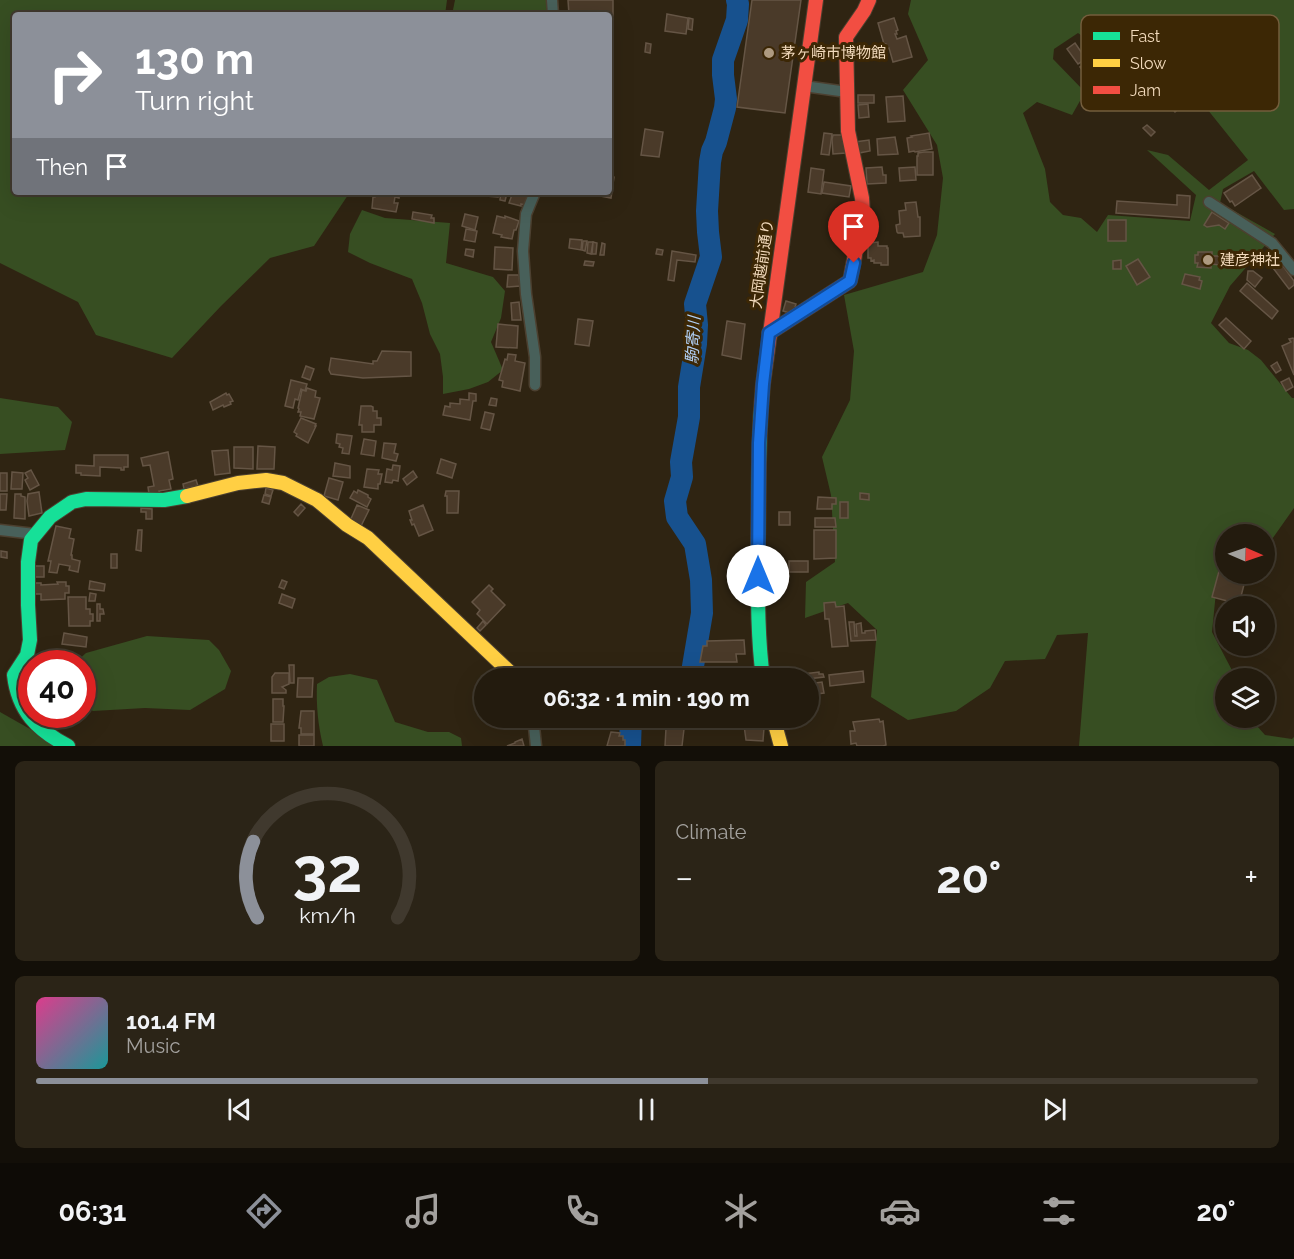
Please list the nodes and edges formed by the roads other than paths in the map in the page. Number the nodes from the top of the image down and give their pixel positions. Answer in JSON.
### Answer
{"nodes":[{"id":1,"x":816,"y":0,"type":"edge"},
{"id":2,"x":869,"y":0,"type":"edge"},
{"id":3,"x":804,"y":86,"type":"junction"},
{"id":4,"x":847,"y":92,"type":"junction"},
{"id":5,"x":534,"y":195,"type":"edge"},
{"id":6,"x":1209,"y":202,"type":"dead end"},
{"id":7,"x":1294,"y":270,"type":"edge"},
{"id":8,"x":769,"y":333,"type":"junction"},
{"id":9,"x":535,"y":384,"type":"dead end"},
{"id":10,"x":0,"y":530,"type":"edge"},
{"id":11,"x":35,"y":534,"type":"junction"},
{"id":12,"x":505,"y":668,"type":"edge"},
{"id":13,"x":762,"y":668,"type":"edge"},
{"id":14,"x":534,"y":728,"type":"edge"},
{"id":15,"x":776,"y":728,"type":"edge"},
{"id":16,"x":68,"y":746,"type":"edge"},
{"id":17,"x":536,"y":746,"type":"edge"},
{"id":18,"x":781,"y":746,"type":"edge"}],
"edges":[{"from":1,"to":3,"type":"street","name":"大岡越前通り"},
{"from":2,"to":4,"type":"street"},
{"from":3,"to":4,"type":"street"},
{"from":3,"to":8,"type":"street","name":"大岡越前通り"},
{"from":4,"to":8,"type":"street"},
{"from":5,"to":9,"type":"street"},
{"from":6,"to":7,"type":"street"},
{"from":8,"to":13,"type":"street","name":"大岡越前通り"},
{"from":10,"to":11,"type":"street"},
{"from":11,"to":12,"type":"street"},
{"from":11,"to":16,"type":"street"},
{"from":14,"to":17,"type":"street"},
{"from":15,"to":18,"type":"street"}]}
